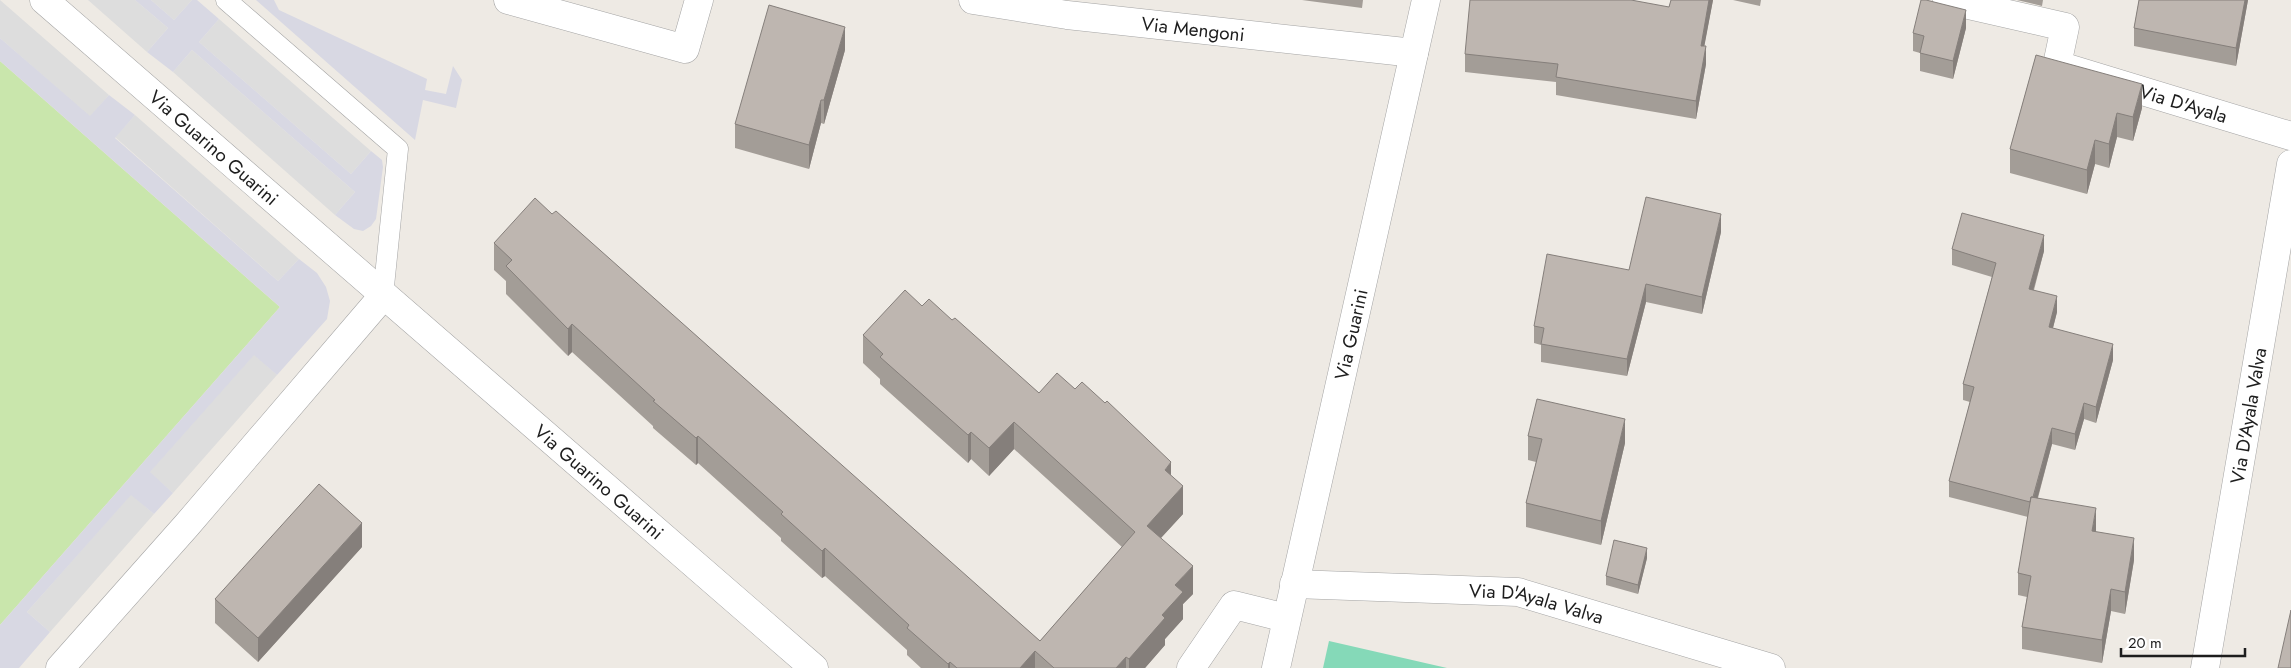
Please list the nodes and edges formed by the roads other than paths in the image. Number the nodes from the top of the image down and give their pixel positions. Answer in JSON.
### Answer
{"nodes":[{"id":1,"x":44,"y":0,"type":"edge"},
{"id":2,"x":226,"y":0,"type":"edge"},
{"id":3,"x":508,"y":0,"type":"edge"},
{"id":4,"x":699,"y":0,"type":"edge"},
{"id":5,"x":973,"y":0,"type":"edge"},
{"id":6,"x":1426,"y":0,"type":"edge"},
{"id":7,"x":1947,"y":0,"type":"edge"},
{"id":8,"x":1068,"y":8,"type":"edge"},
{"id":9,"x":1414,"y":53,"type":"junction"},
{"id":10,"x":2291,"y":136,"type":"edge"},
{"id":11,"x":2291,"y":164,"type":"edge"},
{"id":12,"x":383,"y":296,"type":"junction"},
{"id":13,"x":1294,"y":584,"type":"junction"},
{"id":14,"x":1286,"y":618,"type":"junction"},
{"id":15,"x":60,"y":668,"type":"edge"},
{"id":16,"x":814,"y":668,"type":"edge"},
{"id":17,"x":1191,"y":668,"type":"edge"},
{"id":18,"x":1276,"y":668,"type":"edge"},
{"id":19,"x":1772,"y":668,"type":"edge"},
{"id":20,"x":2205,"y":668,"type":"edge"}],
"edges":[{"from":1,"to":12,"type":"street","name":"Via Guarino Guarini"},
{"from":2,"to":12,"type":"lane"},
{"from":3,"to":4,"type":"street"},
{"from":5,"to":8,"type":"street","name":"Via Mengoni"},
{"from":6,"to":9,"type":"street","name":"Via Guarini"},
{"from":7,"to":10,"type":"street","name":"Via D'Ayala"},
{"from":8,"to":9,"type":"street","name":"Via Mengoni"},
{"from":9,"to":13,"type":"street","name":"Via Guarini"},
{"from":11,"to":20,"type":"street","name":"Via D'Ayala Valva"},
{"from":12,"to":15,"type":"street"},
{"from":12,"to":16,"type":"street","name":"Via Guarino Guarini"},
{"from":13,"to":14,"type":"street","name":"Via Guarini"},
{"from":13,"to":19,"type":"street","name":"Via D'Ayala Valva"},
{"from":14,"to":17,"type":"street"},
{"from":14,"to":18,"type":"street","name":"Via Guarini"}]}
